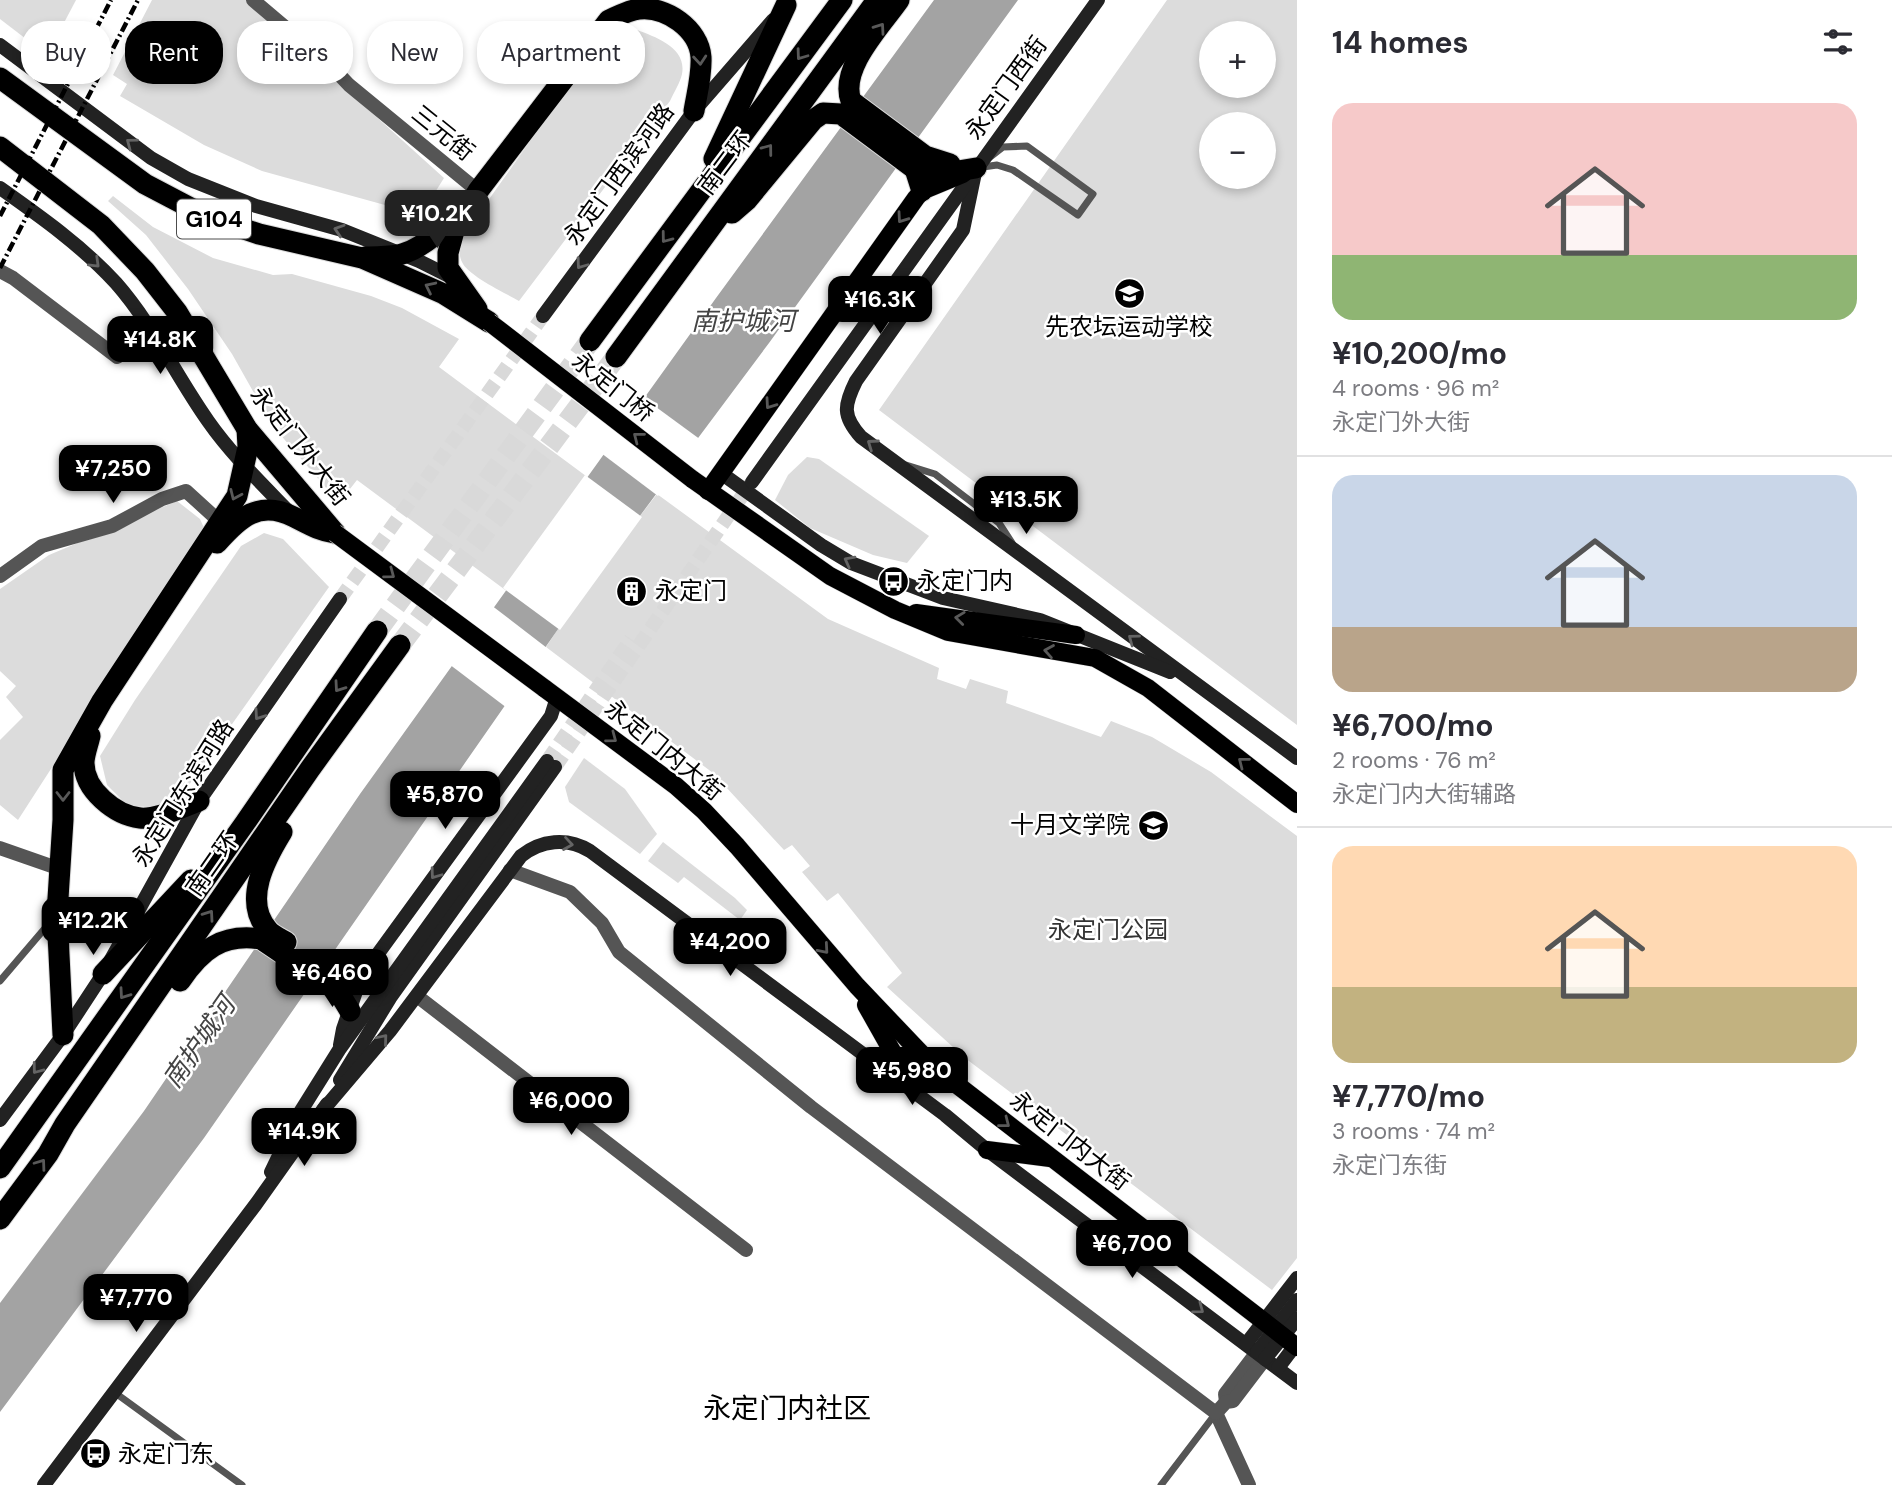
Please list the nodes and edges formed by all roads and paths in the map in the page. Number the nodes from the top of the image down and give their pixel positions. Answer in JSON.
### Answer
{"nodes":[{"id":1,"x":253,"y":0,"type":"edge"},
{"id":2,"x":610,"y":0,"type":"edge"},
{"id":3,"x":842,"y":0,"type":"edge"},
{"id":4,"x":877,"y":0,"type":"edge"},
{"id":5,"x":899,"y":0,"type":"edge"},
{"id":6,"x":1098,"y":0,"type":"edge"},
{"id":7,"x":788,"y":3,"type":"edge"},
{"id":8,"x":0,"y":45,"type":"edge"},
{"id":9,"x":0,"y":78,"type":"edge"},
{"id":10,"x":846,"y":107,"type":"junction"},
{"id":11,"x":694,"y":111,"type":"junction"},
{"id":12,"x":0,"y":147,"type":"edge"},
{"id":13,"x":920,"y":162,"type":"junction"},
{"id":14,"x":976,"y":168,"type":"junction"},
{"id":15,"x":0,"y":188,"type":"edge"},
{"id":16,"x":476,"y":189,"type":"junction"},
{"id":17,"x":922,"y":191,"type":"junction"},
{"id":18,"x":692,"y":203,"type":"junction"},
{"id":19,"x":712,"y":224,"type":"junction"},
{"id":20,"x":403,"y":254,"type":"junction"},
{"id":21,"x":362,"y":258,"type":"junction"},
{"id":22,"x":0,"y":271,"type":"edge"},
{"id":23,"x":456,"y":280,"type":"junction"},
{"id":24,"x":543,"y":316,"type":"tunnel mouth"},
{"id":25,"x":489,"y":322,"type":"junction"},
{"id":26,"x":155,"y":335,"type":"junction"},
{"id":27,"x":590,"y":341,"type":"tunnel mouth"},
{"id":28,"x":615,"y":357,"type":"tunnel mouth"},
{"id":29,"x":247,"y":429,"type":"junction"},
{"id":30,"x":245,"y":465,"type":"junction"},
{"id":31,"x":721,"y":473,"type":"junction"},
{"id":32,"x":748,"y":479,"type":"tunnel mouth"},
{"id":33,"x":708,"y":491,"type":"junction"},
{"id":34,"x":291,"y":515,"type":"junction"},
{"id":35,"x":219,"y":521,"type":"junction"},
{"id":36,"x":335,"y":533,"type":"junction"},
{"id":37,"x":0,"y":576,"type":"edge"},
{"id":38,"x":340,"y":599,"type":"tunnel mouth"},
{"id":39,"x":895,"y":610,"type":"junction"},
{"id":40,"x":377,"y":631,"type":"tunnel mouth"},
{"id":41,"x":1076,"y":635,"type":"junction"},
{"id":42,"x":400,"y":645,"type":"tunnel mouth"},
{"id":43,"x":1188,"y":680,"type":"junction"},
{"id":44,"x":550,"y":693,"type":"junction"},
{"id":45,"x":1297,"y":758,"type":"edge"},
{"id":46,"x":310,"y":769,"type":"junction"},
{"id":47,"x":199,"y":801,"type":"junction"},
{"id":48,"x":1297,"y":804,"type":"edge"},
{"id":49,"x":245,"y":823,"type":"junction"},
{"id":50,"x":0,"y":848,"type":"edge"},
{"id":51,"x":60,"y":869,"type":"junction"},
{"id":52,"x":510,"y":870,"type":"junction"},
{"id":53,"x":57,"y":914,"type":"junction"},
{"id":54,"x":103,"y":974,"type":"junction"},
{"id":55,"x":0,"y":981,"type":"edge"},
{"id":56,"x":348,"y":983,"type":"junction"},
{"id":57,"x":857,"y":986,"type":"junction"},
{"id":58,"x":417,"y":996,"type":"junction"},
{"id":59,"x":350,"y":1011,"type":"joint"},
{"id":60,"x":63,"y":1035,"type":"junction"},
{"id":61,"x":339,"y":1050,"type":"junction"},
{"id":62,"x":107,"y":1064,"type":"junction"},
{"id":63,"x":905,"y":1074,"type":"joint"},
{"id":64,"x":323,"y":1110,"type":"junction"},
{"id":65,"x":945,"y":1115,"type":"junction"},
{"id":66,"x":0,"y":1120,"type":"edge"},
{"id":67,"x":988,"y":1150,"type":"junction"},
{"id":68,"x":1051,"y":1158,"type":"junction"},
{"id":69,"x":0,"y":1168,"type":"edge"},
{"id":70,"x":256,"y":1204,"type":"junction"},
{"id":71,"x":0,"y":1219,"type":"edge"},
{"id":72,"x":746,"y":1250,"type":"dead end"},
{"id":73,"x":1297,"y":1278,"type":"edge"},
{"id":74,"x":1297,"y":1300,"type":"edge"},
{"id":75,"x":1297,"y":1319,"type":"edge"},
{"id":76,"x":1285,"y":1337,"type":"edge"},
{"id":77,"x":1256,"y":1352,"type":"junction"},
{"id":78,"x":1278,"y":1368,"type":"junction"},
{"id":79,"x":1297,"y":1383,"type":"edge"},
{"id":80,"x":114,"y":1392,"type":"junction"},
{"id":81,"x":1221,"y":1408,"type":"junction"},
{"id":82,"x":44,"y":1485,"type":"edge"},
{"id":83,"x":242,"y":1485,"type":"edge"},
{"id":84,"x":1161,"y":1485,"type":"edge"},
{"id":85,"x":1249,"y":1485,"type":"edge"}],
"edges":[{"from":1,"to":16,"type":"street","name":"三元街"},
{"from":2,"to":16,"type":"highway"},
{"from":3,"to":18,"type":"highway","name":"南二环","one_way":true},
{"from":19,"to":4,"type":"highway","name":"南二环","one_way":true},
{"from":10,"to":5,"type":"highway","one_way":true},
{"from":6,"to":14,"type":"street","name":"永定门西街"},
{"from":7,"to":11,"type":"street","name":"永定门西滨河路"},
{"from":7,"to":18,"type":"highway"},
{"from":20,"to":8,"type":"street","one_way":true},
{"from":9,"to":21,"type":"highway","number":"G104"},
{"from":10,"to":13,"type":"highway"},
{"from":10,"to":19,"type":"highway"},
{"from":16,"to":11,"type":"highway","one_way":true},
{"from":11,"to":24,"type":"street","name":"永定门西滨河路","one_way":true},
{"from":12,"to":29,"type":"highway","name":"永定门外大街"},
{"from":13,"to":14,"type":"highway"},
{"from":13,"to":17,"type":"highway"},
{"from":14,"to":14,"type":"lane"},
{"from":14,"to":17,"type":"main road"},
{"from":14,"to":32,"type":"street","name":"永定门西街"},
{"from":43,"to":14,"type":"street","one_way":true},
{"from":15,"to":26,"type":"street","name":"永定门外大街","one_way":true},
{"from":16,"to":20,"type":"highway"},
{"from":16,"to":23,"type":"highway"},
{"from":17,"to":31,"type":"main road","one_way":true},
{"from":18,"to":27,"type":"highway","name":"南二环","one_way":true},
{"from":19,"to":28,"type":"highway","name":"南二环"},
{"from":20,"to":21,"type":"highway"},
{"from":20,"to":23,"type":"street"},
{"from":25,"to":21,"type":"highway","number":"G104","one_way":true},
{"from":22,"to":26,"type":"street"},
{"from":23,"to":25,"type":"highway"},
{"from":33,"to":25,"type":"main road","name":"永定门桥","one_way":true,"bridge":true},
{"from":26,"to":30,"type":"street","name":"永定门外大街"},
{"from":29,"to":30,"type":"highway"},
{"from":29,"to":36,"type":"highway","name":"永定门外大街"},
{"from":30,"to":34,"type":"street","name":"永定门外大街"},
{"from":30,"to":35,"type":"highway","one_way":true},
{"from":31,"to":33,"type":"main road"},
{"from":41,"to":31,"type":"street","one_way":true},
{"from":33,"to":39,"type":"main road"},
{"from":34,"to":36,"type":"highway"},
{"from":34,"to":47,"type":"highway"},
{"from":35,"to":37,"type":"street"},
{"from":35,"to":51,"type":"highway","one_way":true},
{"from":36,"to":44,"type":"main road","one_way":true,"bridge":true},
{"from":38,"to":47,"type":"street","name":"永定门东滨河路","one_way":true},
{"from":41,"to":39,"type":"main road","one_way":true},
{"from":48,"to":39,"type":"main road","one_way":true},
{"from":40,"to":49,"type":"highway","name":"南二环","one_way":true},
{"from":41,"to":43,"type":"street"},
{"from":42,"to":46,"type":"highway","name":"南二环"},
{"from":43,"to":45,"type":"street"},
{"from":44,"to":56,"type":"street","one_way":true},
{"from":44,"to":57,"type":"main road","name":"永定门内大街","one_way":true},
{"from":46,"to":56,"type":"highway"},
{"from":62,"to":46,"type":"highway","name":"南二环","one_way":true},
{"from":47,"to":54,"type":"street","name":"永定门东滨河路"},
{"from":49,"to":54,"type":"highway"},
{"from":49,"to":69,"type":"highway","name":"南二环","one_way":true},
{"from":50,"to":51,"type":"street"},
{"from":51,"to":53,"type":"highway"},
{"from":52,"to":58,"type":"street"},
{"from":52,"to":65,"type":"street","one_way":true},
{"from":52,"to":81,"type":"street"},
{"from":53,"to":55,"type":"lane"},
{"from":53,"to":60,"type":"highway"},
{"from":54,"to":60,"type":"street","name":"永定门东滨河路"},
{"from":56,"to":59,"type":"highway"},
{"from":56,"to":62,"type":"highway"},
{"from":57,"to":63,"type":"main road"},
{"from":57,"to":68,"type":"main road","name":"永定门内大街","one_way":true},
{"from":64,"to":58,"type":"street","one_way":true},
{"from":58,"to":72,"type":"street"},
{"from":59,"to":61,"type":"street"},
{"from":60,"to":66,"type":"street","name":"永定门东滨河路","one_way":true},
{"from":61,"to":64,"type":"street"},
{"from":61,"to":70,"type":"street"},
{"from":71,"to":62,"type":"highway","name":"南二环","one_way":true},
{"from":63,"to":65,"type":"street"},
{"from":64,"to":70,"type":"street"},
{"from":65,"to":67,"type":"street"},
{"from":67,"to":68,"type":"main road"},
{"from":67,"to":77,"type":"street","one_way":true},
{"from":68,"to":76,"type":"main road","name":"永定门内大街"},
{"from":70,"to":80,"type":"street"},
{"from":73,"to":76,"type":"street"},
{"from":74,"to":76,"type":"street"},
{"from":75,"to":76,"type":"street"},
{"from":76,"to":77,"type":"street"},
{"from":76,"to":77,"type":"street"},
{"from":76,"to":78,"type":"street"},
{"from":77,"to":78,"type":"street"},
{"from":77,"to":81,"type":"street"},
{"from":78,"to":79,"type":"street"},
{"from":80,"to":82,"type":"street"},
{"from":80,"to":83,"type":"lane"},
{"from":81,"to":84,"type":"lane"},
{"from":81,"to":85,"type":"street"}]}
